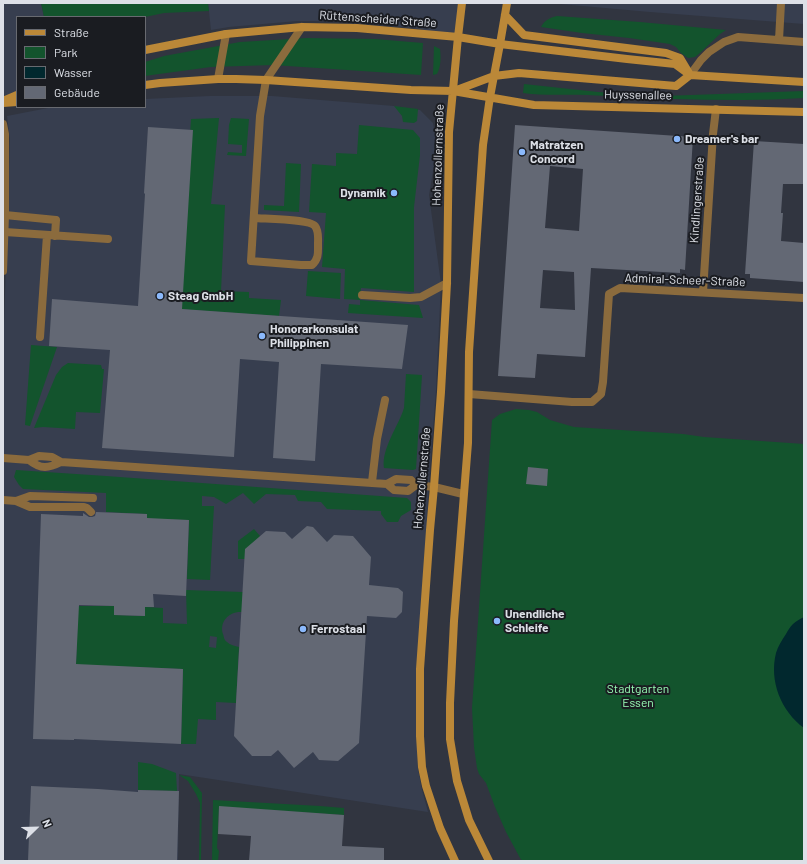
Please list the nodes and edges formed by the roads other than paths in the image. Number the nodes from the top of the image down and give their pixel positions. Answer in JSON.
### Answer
{"nodes":[{"id":1,"x":462,"y":3,"type":"edge"},
{"id":2,"x":507,"y":3,"type":"edge"},
{"id":3,"x":781,"y":3,"type":"edge"},
{"id":4,"x":505,"y":15,"type":"junction"},
{"id":5,"x":302,"y":27,"type":"junction"},
{"id":6,"x":226,"y":34,"type":"junction"},
{"id":7,"x":458,"y":37,"type":"junction"},
{"id":8,"x":779,"y":40,"type":"junction"},
{"id":9,"x":804,"y":42,"type":"edge"},
{"id":10,"x":500,"y":44,"type":"junction"},
{"id":11,"x":146,"y":50,"type":"edge"},
{"id":12,"x":690,"y":75,"type":"junction"},
{"id":13,"x":494,"y":76,"type":"junction"},
{"id":14,"x":218,"y":79,"type":"junction"},
{"id":15,"x":266,"y":80,"type":"junction"},
{"id":16,"x":804,"y":82,"type":"edge"},
{"id":17,"x":146,"y":85,"type":"edge"},
{"id":18,"x":453,"y":91,"type":"junction"},
{"id":19,"x":16,"y":95,"type":"edge"},
{"id":20,"x":490,"y":97,"type":"junction"},
{"id":21,"x":3,"y":102,"type":"edge"},
{"id":22,"x":16,"y":102,"type":"edge"},
{"id":23,"x":716,"y":109,"type":"junction"},
{"id":24,"x":804,"y":112,"type":"edge"},
{"id":25,"x":3,"y":124,"type":"edge"},
{"id":26,"x":5,"y":216,"type":"junction"},
{"id":27,"x":254,"y":218,"type":"junction"},
{"id":28,"x":5,"y":232,"type":"junction"},
{"id":29,"x":47,"y":235,"type":"junction"},
{"id":30,"x":55,"y":236,"type":"junction"},
{"id":31,"x":108,"y":238,"type":"dead end"},
{"id":32,"x":3,"y":271,"type":"edge"},
{"id":33,"x":447,"y":283,"type":"junction"},
{"id":34,"x":703,"y":292,"type":"junction"},
{"id":35,"x":362,"y":295,"type":"dead end"},
{"id":36,"x":804,"y":298,"type":"edge"},
{"id":37,"x":40,"y":337,"type":"dead end"},
{"id":38,"x":469,"y":394,"type":"junction"},
{"id":39,"x":385,"y":400,"type":"dead end"},
{"id":40,"x":3,"y":458,"type":"edge"},
{"id":41,"x":372,"y":482,"type":"junction"},
{"id":42,"x":434,"y":487,"type":"junction"},
{"id":43,"x":463,"y":494,"type":"junction"},
{"id":44,"x":93,"y":498,"type":"dead end"},
{"id":45,"x":3,"y":500,"type":"edge"},
{"id":46,"x":16,"y":501,"type":"junction"},
{"id":47,"x":91,"y":512,"type":"dead end"},
{"id":48,"x":455,"y":861,"type":"edge"},
{"id":49,"x":489,"y":861,"type":"edge"}],
"edges":[{"from":1,"to":7,"type":"street","name":"Hohenzollernstraße"},
{"from":2,"to":4,"type":"street"},
{"from":3,"to":8,"type":"street"},
{"from":4,"to":10,"type":"street"},
{"from":4,"to":12,"type":"street"},
{"from":5,"to":6,"type":"street","name":"Rüttenscheider Straße"},
{"from":5,"to":7,"type":"street","name":"Rüttenscheider Straße"},
{"from":5,"to":15,"type":"street"},
{"from":6,"to":11,"type":"street","name":"Rüttenscheider Straße"},
{"from":6,"to":14,"type":"street"},
{"from":7,"to":10,"type":"street","name":"Rüttenscheider Straße"},
{"from":7,"to":18,"type":"street","name":"Hohenzollernstraße"},
{"from":8,"to":9,"type":"street","name":"Huyssenallee"},
{"from":8,"to":12,"type":"street","name":"Huyssenallee"},
{"from":10,"to":12,"type":"street"},
{"from":10,"to":13,"type":"street"},
{"from":12,"to":13,"type":"street","name":"Huyssenallee"},
{"from":12,"to":16,"type":"street"},
{"from":13,"to":18,"type":"street","name":"Huyssenallee"},
{"from":13,"to":20,"type":"street"},
{"from":14,"to":15,"type":"street"},
{"from":14,"to":17,"type":"street"},
{"from":15,"to":18,"type":"street"},
{"from":15,"to":27,"type":"street"},
{"from":18,"to":20,"type":"street","name":"Huyssenallee"},
{"from":18,"to":33,"type":"street","name":"Hohenzollernstraße"},
{"from":19,"to":21,"type":"street"},
{"from":20,"to":23,"type":"street","name":"Huyssenallee"},
{"from":20,"to":38,"type":"street"},
{"from":21,"to":22,"type":"street"},
{"from":23,"to":24,"type":"street","name":"Huyssenallee"},
{"from":23,"to":34,"type":"street","name":"Kindlingerstraße"},
{"from":25,"to":26,"type":"street"},
{"from":26,"to":28,"type":"street"},
{"from":26,"to":30,"type":"street"},
{"from":27,"to":27,"type":"street"},
{"from":28,"to":29,"type":"street"},
{"from":28,"to":32,"type":"street"},
{"from":29,"to":30,"type":"street"},
{"from":29,"to":37,"type":"street"},
{"from":30,"to":31,"type":"street"},
{"from":33,"to":35,"type":"street"},
{"from":33,"to":42,"type":"street","name":"Hohenzollernstraße"},
{"from":34,"to":36,"type":"street","name":"Admiral-Scheer-Straße"},
{"from":34,"to":38,"type":"street","name":"Admiral-Scheer-Straße"},
{"from":38,"to":43,"type":"street"},
{"from":39,"to":41,"type":"street"},
{"from":40,"to":41,"type":"street"},
{"from":41,"to":42,"type":"street"},
{"from":42,"to":43,"type":"street"},
{"from":42,"to":48,"type":"street","name":"Hohenzollernstraße"},
{"from":43,"to":49,"type":"street"},
{"from":44,"to":46,"type":"street"},
{"from":45,"to":46,"type":"street"},
{"from":46,"to":47,"type":"street"}]}
